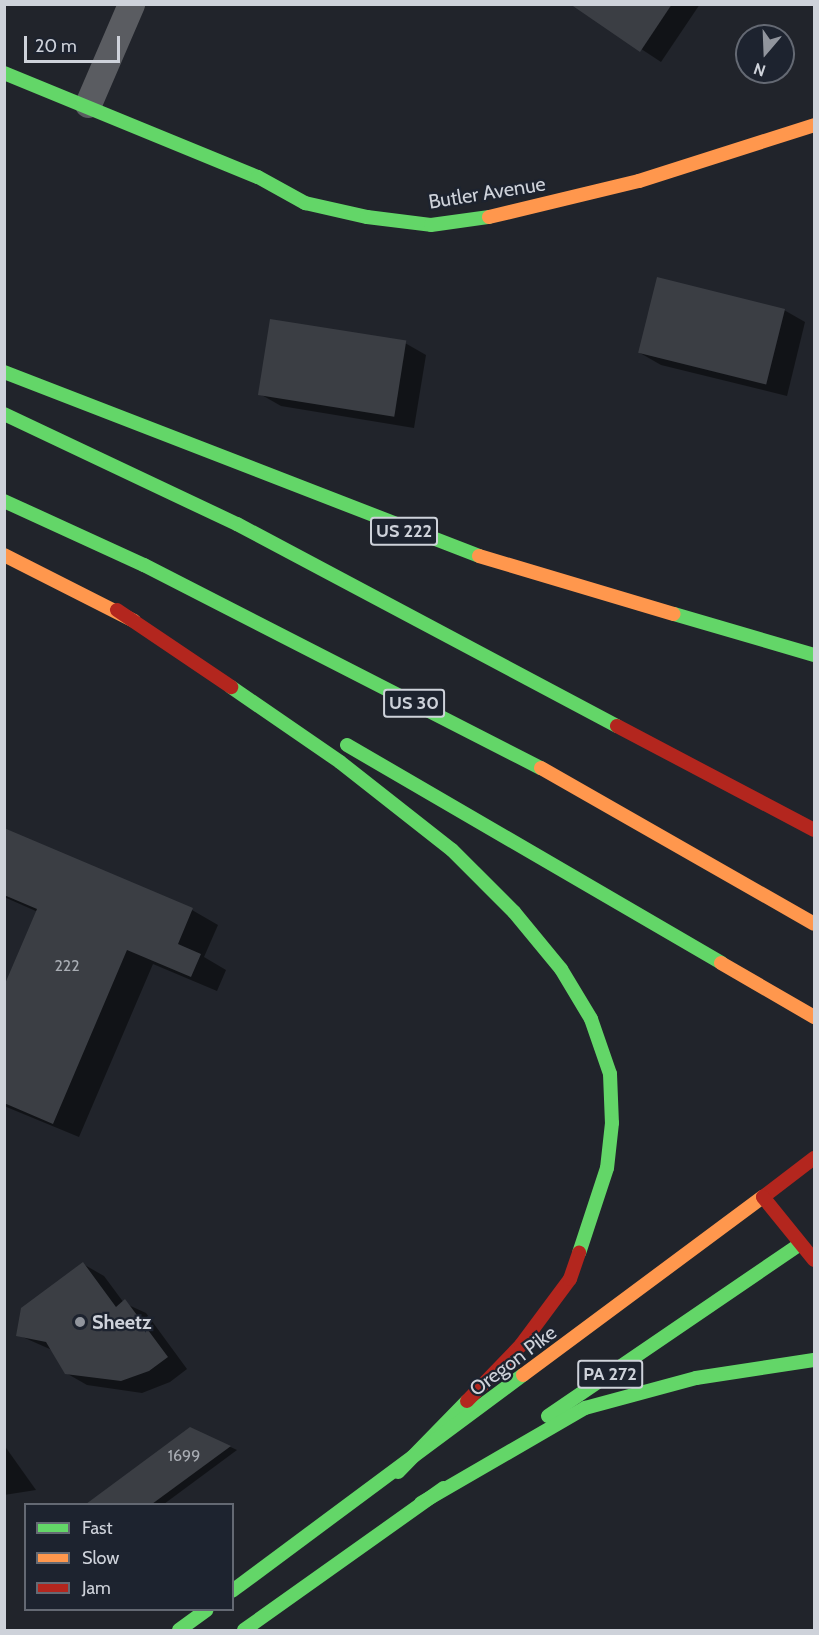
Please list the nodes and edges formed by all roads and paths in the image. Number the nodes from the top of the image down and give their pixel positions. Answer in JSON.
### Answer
{"nodes":[{"id":1,"x":131,"y":4,"type":"edge"},
{"id":2,"x":4,"y":73,"type":"edge"},
{"id":3,"x":88,"y":104,"type":"junction"},
{"id":4,"x":814,"y":125,"type":"edge"},
{"id":5,"x":4,"y":372,"type":"edge"},
{"id":6,"x":4,"y":414,"type":"edge"},
{"id":7,"x":4,"y":501,"type":"edge"},
{"id":8,"x":4,"y":555,"type":"edge"},
{"id":9,"x":117,"y":610,"type":"junction"},
{"id":10,"x":814,"y":655,"type":"edge"},
{"id":11,"x":814,"y":830,"type":"edge"},
{"id":12,"x":814,"y":924,"type":"edge"},
{"id":13,"x":813,"y":1016,"type":"edge"},
{"id":14,"x":814,"y":1158,"type":"edge"},
{"id":15,"x":763,"y":1197,"type":"junction"},
{"id":16,"x":814,"y":1233,"type":"edge"},
{"id":17,"x":799,"y":1245,"type":"junction"},
{"id":18,"x":814,"y":1260,"type":"edge"},
{"id":19,"x":814,"y":1360,"type":"edge"},
{"id":20,"x":398,"y":1472,"type":"junction"},
{"id":21,"x":420,"y":1503,"type":"junction"},
{"id":22,"x":234,"y":1590,"type":"edge"},
{"id":23,"x":206,"y":1611,"type":"edge"},
{"id":24,"x":179,"y":1630,"type":"edge"},
{"id":25,"x":244,"y":1630,"type":"edge"}],
"edges":[{"from":1,"to":3,"type":"street"},
{"from":2,"to":3,"type":"main road","name":"Butler Avenue"},
{"from":3,"to":4,"type":"main road","name":"Butler Avenue"},
{"from":5,"to":10,"type":"main road","number":"US 222"},
{"from":6,"to":11,"type":"main road"},
{"from":7,"to":12,"type":"main road","number":"US 30"},
{"from":8,"to":9,"type":"main road"},
{"from":9,"to":13,"type":"main road"},
{"from":9,"to":20,"type":"main road"},
{"from":14,"to":15,"type":"main road","name":"Oregon Pike","number":"PA 272"},
{"from":15,"to":17,"type":"main road"},
{"from":15,"to":20,"type":"main road","name":"Oregon Pike","number":"PA 272"},
{"from":16,"to":17,"type":"main road","number":"PA 272"},
{"from":17,"to":18,"type":"main road"},
{"from":17,"to":21,"type":"main road","number":"PA 272"},
{"from":19,"to":21,"type":"main road"},
{"from":20,"to":22,"type":"main road","name":"Oregon Pike","number":"PA 272"},
{"from":21,"to":25,"type":"main road","number":"PA 272"},
{"from":23,"to":24,"type":"main road"}]}
